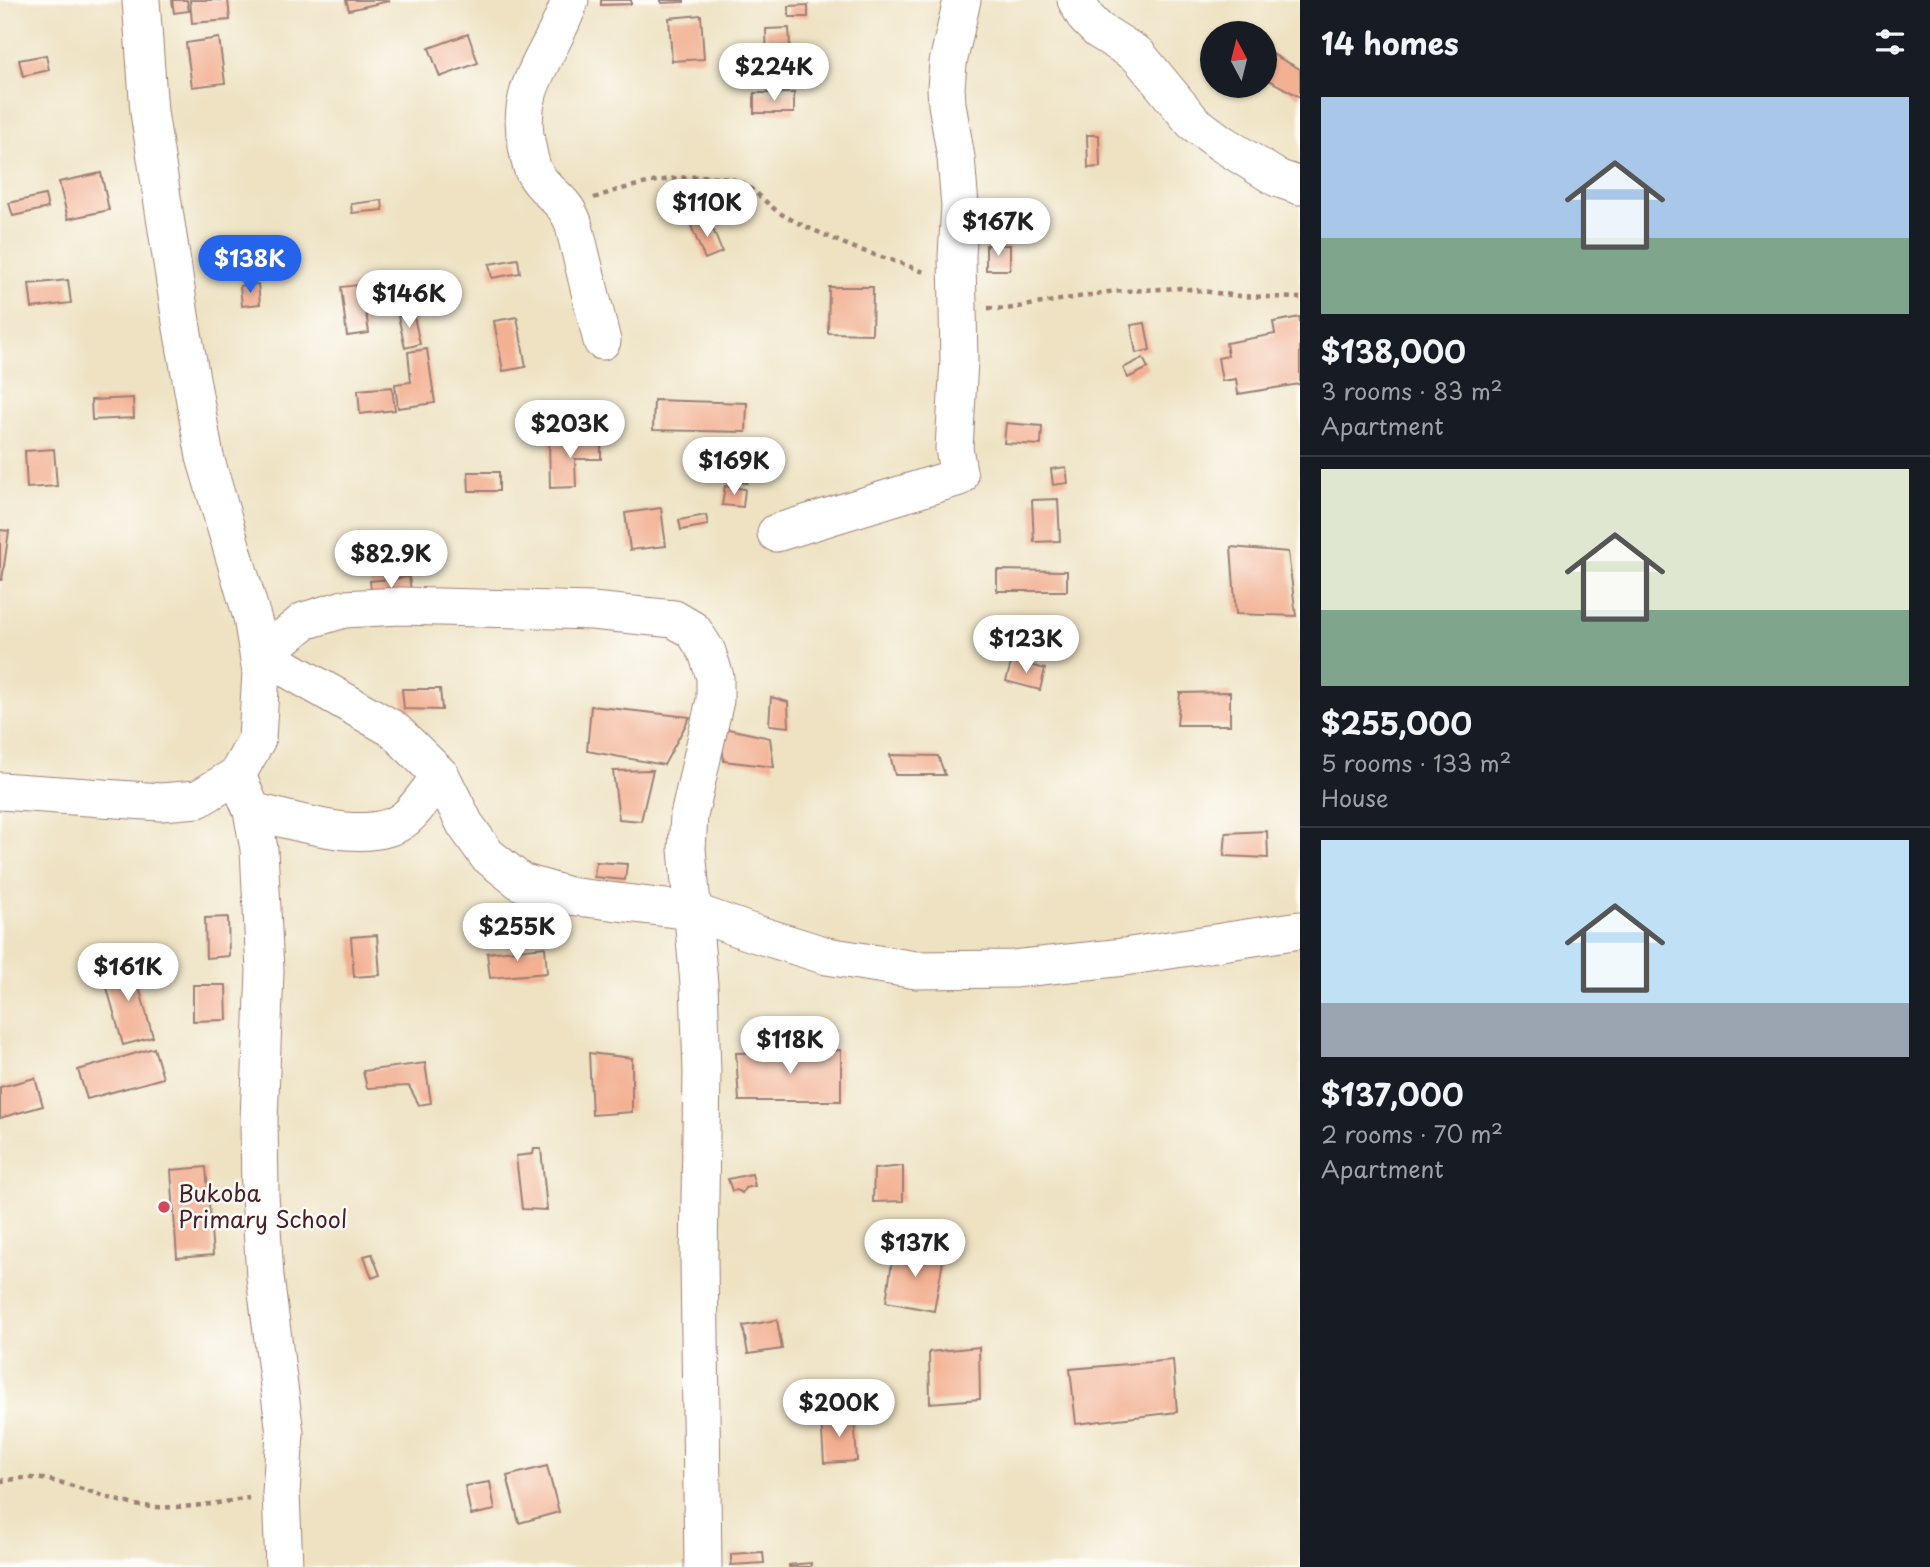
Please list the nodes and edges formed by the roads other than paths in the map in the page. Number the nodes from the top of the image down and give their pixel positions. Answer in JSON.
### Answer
{"nodes":[{"id":1,"x":141,"y":0,"type":"edge"},
{"id":2,"x":570,"y":0,"type":"edge"},
{"id":3,"x":962,"y":0,"type":"edge"},
{"id":4,"x":1076,"y":0,"type":"edge"},
{"id":5,"x":1300,"y":187,"type":"edge"},
{"id":6,"x":602,"y":341,"type":"dead end"},
{"id":7,"x":776,"y":533,"type":"dead end"},
{"id":8,"x":251,"y":617,"type":"junction"},
{"id":9,"x":263,"y":655,"type":"junction"},
{"id":10,"x":237,"y":775,"type":"junction"},
{"id":11,"x":441,"y":776,"type":"junction"},
{"id":12,"x":0,"y":791,"type":"edge"},
{"id":13,"x":253,"y":811,"type":"junction"},
{"id":14,"x":691,"y":911,"type":"junction"},
{"id":15,"x":1300,"y":930,"type":"edge"},
{"id":16,"x":284,"y":1567,"type":"edge"},
{"id":17,"x":702,"y":1567,"type":"edge"}],
"edges":[{"from":1,"to":8,"type":"street"},
{"from":2,"to":6,"type":"street"},
{"from":3,"to":7,"type":"street"},
{"from":4,"to":5,"type":"street"},
{"from":8,"to":9,"type":"street"},
{"from":8,"to":10,"type":"street"},
{"from":9,"to":11,"type":"street"},
{"from":9,"to":14,"type":"street"},
{"from":10,"to":12,"type":"street"},
{"from":10,"to":13,"type":"street"},
{"from":11,"to":13,"type":"street"},
{"from":11,"to":14,"type":"street"},
{"from":13,"to":16,"type":"street"},
{"from":14,"to":15,"type":"street"},
{"from":14,"to":17,"type":"street"}]}
